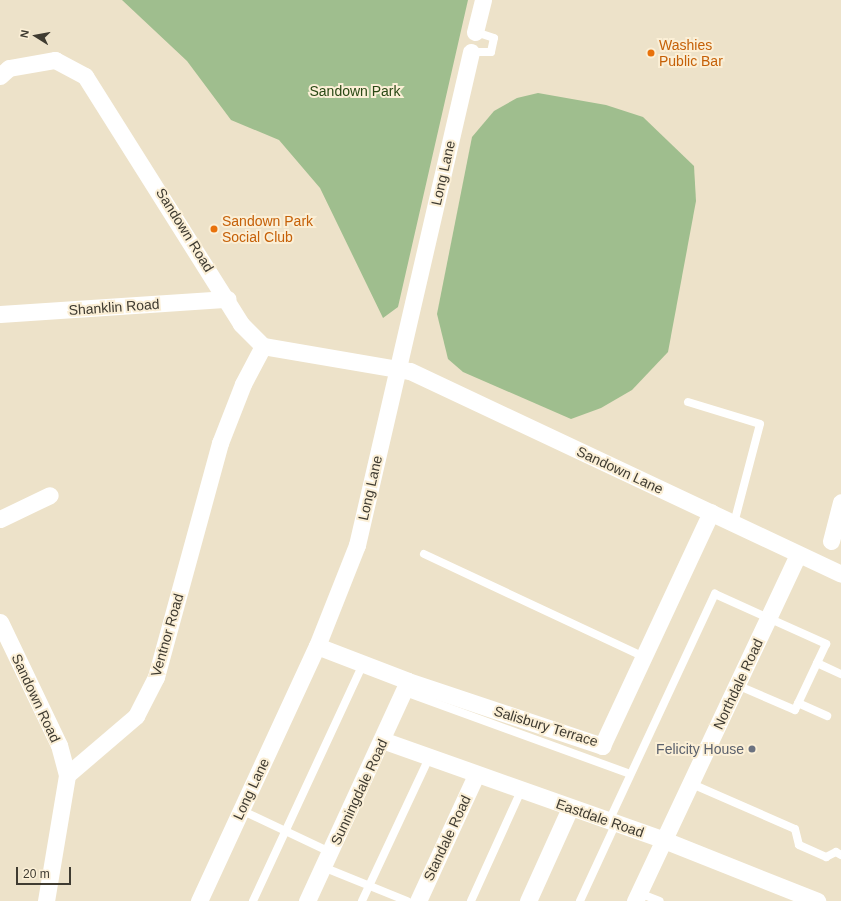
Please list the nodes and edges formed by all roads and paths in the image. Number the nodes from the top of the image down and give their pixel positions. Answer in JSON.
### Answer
{"nodes":[{"id":1,"x":483,"y":0,"type":"edge"},
{"id":2,"x":476,"y":32,"type":"joint"},
{"id":3,"x":471,"y":52,"type":"joint"},
{"id":4,"x":0,"y":76,"type":"edge"},
{"id":5,"x":228,"y":299,"type":"junction"},
{"id":6,"x":0,"y":314,"type":"edge"},
{"id":7,"x":263,"y":346,"type":"junction"},
{"id":8,"x":397,"y":370,"type":"junction"},
{"id":9,"x":688,"y":402,"type":"dead end"},
{"id":10,"x":50,"y":495,"type":"dead end"},
{"id":11,"x":841,"y":502,"type":"edge"},
{"id":12,"x":711,"y":512,"type":"junction"},
{"id":13,"x":0,"y":519,"type":"edge"},
{"id":14,"x":734,"y":523,"type":"junction"},
{"id":15,"x":831,"y":542,"type":"dead end"},
{"id":16,"x":424,"y":554,"type":"dead end"},
{"id":17,"x":798,"y":554,"type":"junction"},
{"id":18,"x":841,"y":574,"type":"edge"},
{"id":19,"x":768,"y":618,"type":"junction"},
{"id":20,"x":0,"y":622,"type":"edge"},
{"id":21,"x":317,"y":646,"type":"junction"},
{"id":22,"x":642,"y":656,"type":"junction"},
{"id":23,"x":817,"y":663,"type":"junction"},
{"id":24,"x":363,"y":664,"type":"junction"},
{"id":25,"x":841,"y":674,"type":"edge"},
{"id":26,"x":737,"y":685,"type":"junction"},
{"id":27,"x":406,"y":687,"type":"junction"},
{"id":28,"x":798,"y":703,"type":"junction"},
{"id":29,"x":827,"y":716,"type":"dead end"},
{"id":30,"x":382,"y":740,"type":"junction"},
{"id":31,"x":429,"y":758,"type":"junction"},
{"id":32,"x":630,"y":774,"type":"junction"},
{"id":33,"x":67,"y":775,"type":"junction"},
{"id":34,"x":476,"y":775,"type":"junction"},
{"id":35,"x":692,"y":784,"type":"junction"},
{"id":36,"x":521,"y":791,"type":"junction"},
{"id":37,"x":570,"y":808,"type":"junction"},
{"id":38,"x":241,"y":810,"type":"junction"},
{"id":39,"x":612,"y":822,"type":"junction"},
{"id":40,"x":286,"y":830,"type":"junction"},
{"id":41,"x":664,"y":840,"type":"junction"},
{"id":42,"x":841,"y":855,"type":"edge"},
{"id":43,"x":327,"y":859,"type":"junction"},
{"id":44,"x":370,"y":886,"type":"junction"},
{"id":45,"x":637,"y":897,"type":"edge"},
{"id":46,"x":533,"y":900,"type":"edge"},
{"id":47,"x":46,"y":901,"type":"edge"},
{"id":48,"x":199,"y":901,"type":"edge"},
{"id":49,"x":253,"y":901,"type":"edge"},
{"id":50,"x":308,"y":901,"type":"edge"},
{"id":51,"x":362,"y":901,"type":"edge"},
{"id":52,"x":407,"y":901,"type":"edge"},
{"id":53,"x":418,"y":901,"type":"edge"},
{"id":54,"x":471,"y":901,"type":"edge"},
{"id":55,"x":580,"y":901,"type":"edge"},
{"id":56,"x":660,"y":901,"type":"edge"},
{"id":57,"x":817,"y":901,"type":"edge"}],
"edges":[{"from":1,"to":2,"type":"street"},
{"from":2,"to":3,"type":"lane"},
{"from":3,"to":8,"type":"street","name":"Long Lane"},
{"from":4,"to":5,"type":"street","name":"Sandown Road"},
{"from":5,"to":6,"type":"street","name":"Shanklin Road"},
{"from":5,"to":7,"type":"street","name":"Sandown Road"},
{"from":7,"to":8,"type":"street"},
{"from":7,"to":33,"type":"street","name":"Ventnor Road"},
{"from":8,"to":12,"type":"street","name":"Sandown Lane"},
{"from":8,"to":21,"type":"street","name":"Long Lane"},
{"from":9,"to":14,"type":"lane"},
{"from":10,"to":13,"type":"street"},
{"from":11,"to":15,"type":"street"},
{"from":12,"to":14,"type":"street","name":"Sandown Lane"},
{"from":12,"to":22,"type":"street","name":"Salisbury Terrace"},
{"from":14,"to":17,"type":"street","name":"Sandown Lane"},
{"from":16,"to":22,"type":"lane"},
{"from":17,"to":18,"type":"street","name":"Sandown Lane"},
{"from":17,"to":19,"type":"street","name":"Northdale Road"},
{"from":19,"to":23,"type":"lane"},
{"from":19,"to":26,"type":"street","name":"Northdale Road"},
{"from":19,"to":32,"type":"lane"},
{"from":20,"to":33,"type":"street","name":"Sandown Road"},
{"from":21,"to":24,"type":"street","name":"Salisbury Terrace"},
{"from":21,"to":38,"type":"street","name":"Long Lane"},
{"from":22,"to":27,"type":"street","name":"Salisbury Terrace"},
{"from":23,"to":25,"type":"lane"},
{"from":23,"to":28,"type":"lane"},
{"from":24,"to":27,"type":"street","name":"Salisbury Terrace"},
{"from":24,"to":40,"type":"lane"},
{"from":26,"to":28,"type":"lane"},
{"from":26,"to":35,"type":"street","name":"Northdale Road"},
{"from":27,"to":30,"type":"street","name":"Sunningdale Road"},
{"from":27,"to":32,"type":"lane"},
{"from":28,"to":29,"type":"lane"},
{"from":30,"to":31,"type":"street","name":"Eastdale Road"},
{"from":30,"to":43,"type":"street","name":"Sunningdale Road"},
{"from":31,"to":34,"type":"street","name":"Eastdale Road"},
{"from":31,"to":44,"type":"lane"},
{"from":32,"to":39,"type":"lane"},
{"from":33,"to":47,"type":"street"},
{"from":34,"to":36,"type":"street","name":"Eastdale Road"},
{"from":34,"to":53,"type":"street","name":"Standale Road"},
{"from":35,"to":41,"type":"street","name":"Northdale Road"},
{"from":35,"to":42,"type":"lane"},
{"from":36,"to":37,"type":"street","name":"Eastdale Road"},
{"from":36,"to":54,"type":"lane"},
{"from":37,"to":39,"type":"street","name":"Eastdale Road"},
{"from":37,"to":46,"type":"street"},
{"from":38,"to":40,"type":"lane"},
{"from":38,"to":48,"type":"street","name":"Long Lane"},
{"from":39,"to":41,"type":"street","name":"Eastdale Road"},
{"from":39,"to":55,"type":"lane"},
{"from":40,"to":43,"type":"lane"},
{"from":40,"to":49,"type":"lane"},
{"from":41,"to":45,"type":"street","name":"Northdale Road"},
{"from":41,"to":57,"type":"street","name":"Eastdale Road"},
{"from":43,"to":44,"type":"lane"},
{"from":43,"to":50,"type":"street","name":"Sunningdale Road"},
{"from":44,"to":51,"type":"lane"},
{"from":44,"to":52,"type":"lane"},
{"from":45,"to":56,"type":"lane"}]}
